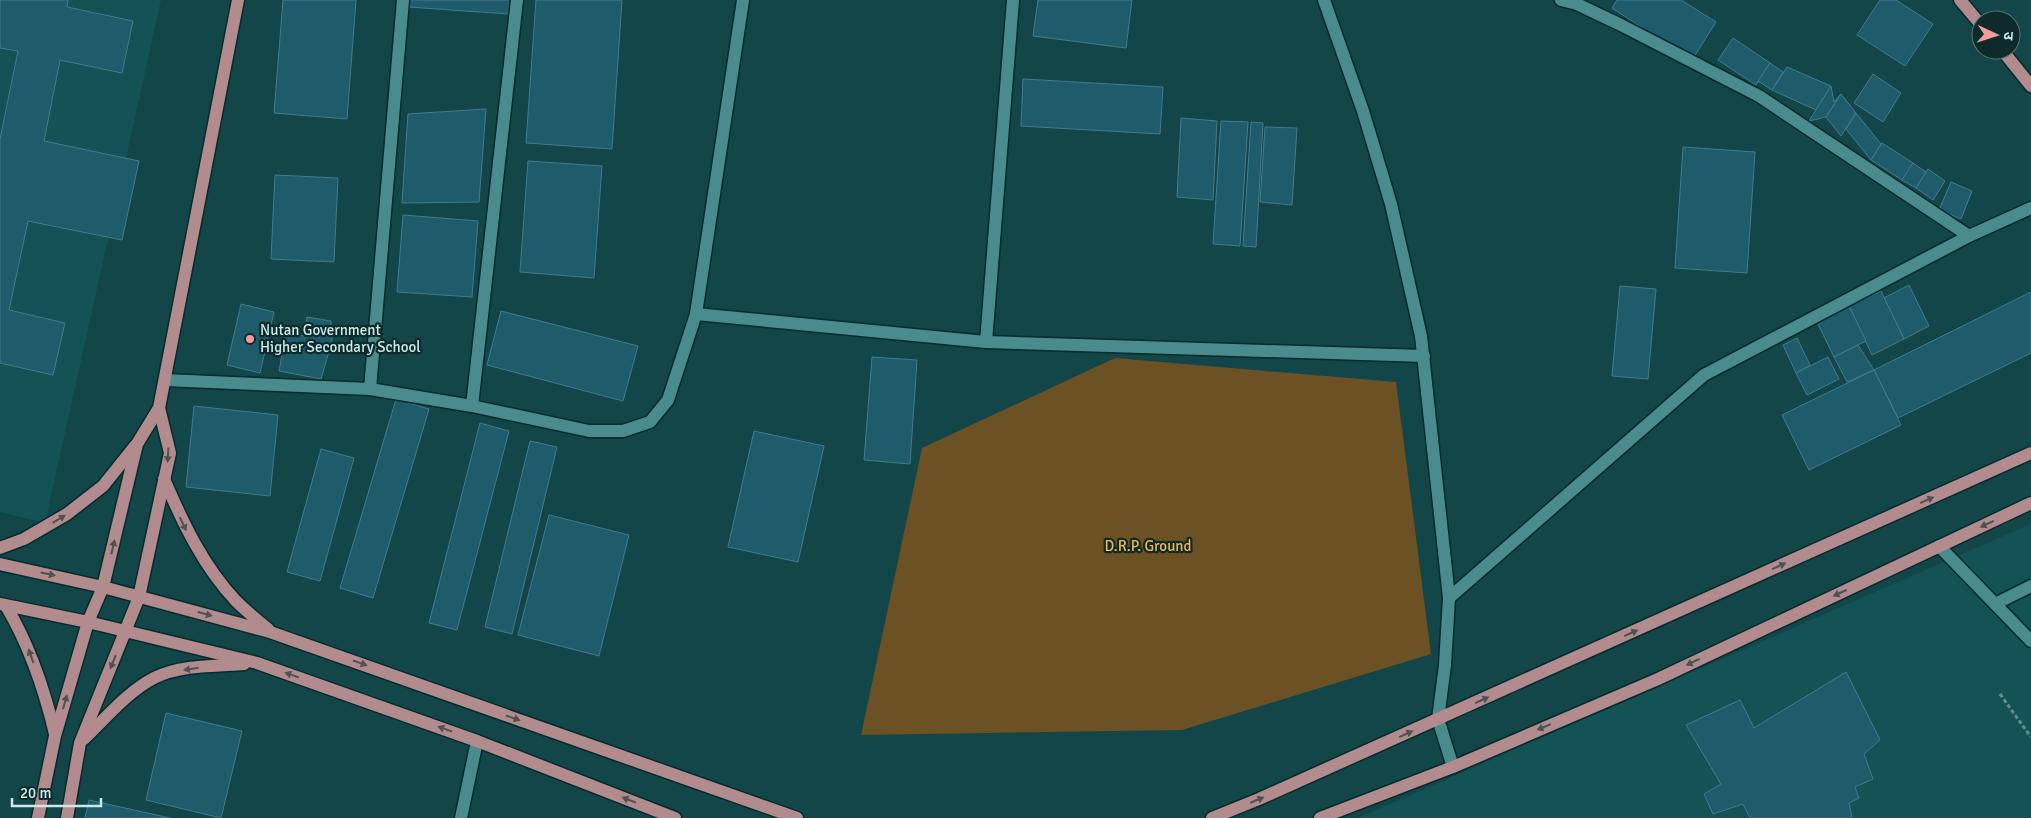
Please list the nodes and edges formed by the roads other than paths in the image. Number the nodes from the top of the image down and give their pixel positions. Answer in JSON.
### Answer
{"nodes":[{"id":1,"x":238,"y":0,"type":"edge"},
{"id":2,"x":403,"y":0,"type":"edge"},
{"id":3,"x":517,"y":0,"type":"edge"},
{"id":4,"x":743,"y":0,"type":"edge"},
{"id":5,"x":1013,"y":0,"type":"edge"},
{"id":6,"x":1324,"y":0,"type":"edge"},
{"id":7,"x":1561,"y":0,"type":"edge"},
{"id":8,"x":1960,"y":0,"type":"edge"},
{"id":9,"x":1971,"y":14,"type":"edge"},
{"id":10,"x":2010,"y":60,"type":"edge"},
{"id":11,"x":2031,"y":86,"type":"edge"},
{"id":12,"x":2031,"y":208,"type":"edge"},
{"id":13,"x":1969,"y":236,"type":"junction"},
{"id":14,"x":696,"y":314,"type":"junction"},
{"id":15,"x":986,"y":342,"type":"junction"},
{"id":16,"x":1424,"y":356,"type":"junction"},
{"id":17,"x":165,"y":380,"type":"junction"},
{"id":18,"x":370,"y":389,"type":"junction"},
{"id":19,"x":472,"y":406,"type":"junction"},
{"id":20,"x":159,"y":408,"type":"junction"},
{"id":21,"x":137,"y":444,"type":"junction"},
{"id":22,"x":2031,"y":453,"type":"edge"},
{"id":23,"x":164,"y":479,"type":"junction"},
{"id":24,"x":2031,"y":503,"type":"edge"},
{"id":25,"x":1939,"y":546,"type":"junction"},
{"id":26,"x":0,"y":548,"type":"edge"},
{"id":27,"x":0,"y":564,"type":"edge"},
{"id":28,"x":2031,"y":586,"type":"edge"},
{"id":29,"x":104,"y":587,"type":"junction"},
{"id":30,"x":140,"y":597,"type":"junction"},
{"id":31,"x":1450,"y":598,"type":"junction"},
{"id":32,"x":1995,"y":604,"type":"junction"},
{"id":33,"x":3,"y":605,"type":"edge"},
{"id":34,"x":88,"y":622,"type":"junction"},
{"id":35,"x":125,"y":631,"type":"junction"},
{"id":36,"x":270,"y":632,"type":"junction"},
{"id":37,"x":2031,"y":641,"type":"edge"},
{"id":38,"x":257,"y":663,"type":"junction"},
{"id":39,"x":1438,"y":720,"type":"junction"},
{"id":40,"x":55,"y":736,"type":"junction"},
{"id":41,"x":477,"y":741,"type":"junction"},
{"id":42,"x":80,"y":743,"type":"junction"},
{"id":43,"x":1453,"y":766,"type":"junction"},
{"id":44,"x":38,"y":818,"type":"edge"},
{"id":45,"x":67,"y":818,"type":"edge"},
{"id":46,"x":462,"y":818,"type":"edge"},
{"id":47,"x":675,"y":818,"type":"edge"},
{"id":48,"x":796,"y":818,"type":"edge"},
{"id":49,"x":1212,"y":818,"type":"edge"},
{"id":50,"x":1320,"y":818,"type":"edge"}],
"edges":[{"from":1,"to":17,"type":"main road"},
{"from":2,"to":18,"type":"lane"},
{"from":3,"to":19,"type":"lane"},
{"from":4,"to":14,"type":"lane"},
{"from":5,"to":15,"type":"lane"},
{"from":6,"to":16,"type":"lane"},
{"from":7,"to":13,"type":"lane"},
{"from":8,"to":9,"type":"main road"},
{"from":10,"to":11,"type":"main road"},
{"from":12,"to":13,"type":"lane"},
{"from":13,"to":31,"type":"lane"},
{"from":14,"to":15,"type":"lane"},
{"from":14,"to":19,"type":"lane"},
{"from":15,"to":16,"type":"lane"},
{"from":16,"to":31,"type":"lane"},
{"from":17,"to":18,"type":"lane"},
{"from":17,"to":20,"type":"main road"},
{"from":18,"to":19,"type":"lane"},
{"from":20,"to":21,"type":"main road"},
{"from":20,"to":23,"type":"main road","one_way":true},
{"from":26,"to":21,"type":"main road","one_way":true},
{"from":29,"to":21,"type":"main road","one_way":true},
{"from":39,"to":22,"type":"main road","one_way":true},
{"from":23,"to":30,"type":"main road"},
{"from":23,"to":36,"type":"main road","one_way":true},
{"from":24,"to":25,"type":"main road","one_way":true},
{"from":25,"to":32,"type":"lane"},
{"from":25,"to":43,"type":"main road","one_way":true},
{"from":27,"to":29,"type":"main road","one_way":true},
{"from":28,"to":32,"type":"lane"},
{"from":29,"to":30,"type":"main road"},
{"from":29,"to":34,"type":"main road"},
{"from":30,"to":35,"type":"main road"},
{"from":30,"to":36,"type":"main road","one_way":true},
{"from":31,"to":39,"type":"lane"},
{"from":32,"to":37,"type":"lane"},
{"from":33,"to":34,"type":"main road"},
{"from":40,"to":33,"type":"main road","one_way":true},
{"from":34,"to":35,"type":"main road"},
{"from":40,"to":34,"type":"main road","one_way":true},
{"from":35,"to":38,"type":"main road"},
{"from":35,"to":42,"type":"main road","one_way":true},
{"from":36,"to":48,"type":"main road","one_way":true},
{"from":41,"to":38,"type":"main road","one_way":true},
{"from":38,"to":42,"type":"main road","one_way":true},
{"from":39,"to":43,"type":"lane"},
{"from":49,"to":39,"type":"main road","one_way":true},
{"from":40,"to":44,"type":"main road"},
{"from":41,"to":46,"type":"lane"},
{"from":47,"to":41,"type":"main road","one_way":true},
{"from":42,"to":45,"type":"main road"},
{"from":43,"to":50,"type":"main road"}]}
